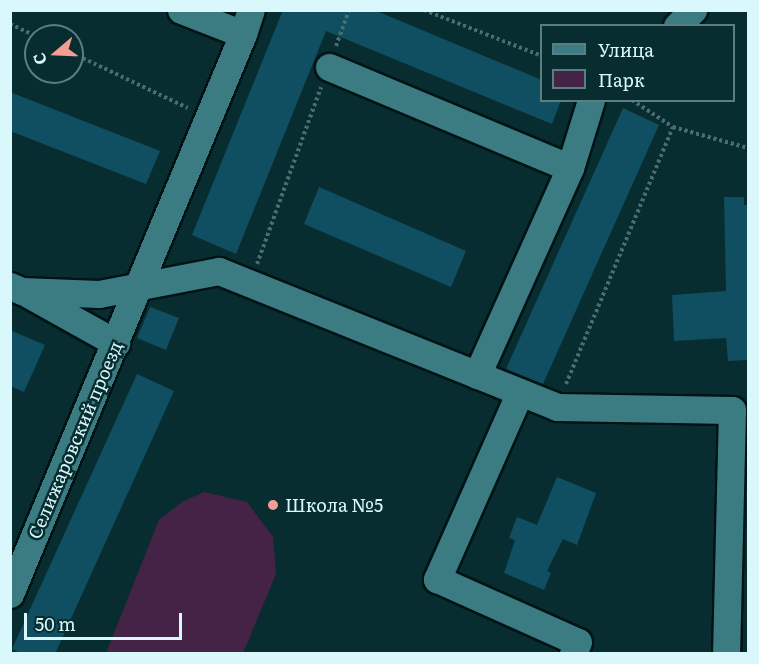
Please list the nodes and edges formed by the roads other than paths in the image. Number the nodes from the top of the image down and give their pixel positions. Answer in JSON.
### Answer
{"nodes":[{"id":1,"x":181,"y":10,"type":"edge"},
{"id":2,"x":693,"y":10,"type":"edge"},
{"id":3,"x":247,"y":22,"type":"edge"},
{"id":4,"x":679,"y":24,"type":"edge"},
{"id":5,"x":328,"y":67,"type":"road end"},
{"id":6,"x":590,"y":102,"type":"edge"},
{"id":7,"x":570,"y":168,"type":"junction"},
{"id":8,"x":140,"y":286,"type":"junction"},
{"id":9,"x":16,"y":288,"type":"edge"},
{"id":10,"x":116,"y":343,"type":"junction"},
{"id":11,"x":477,"y":375,"type":"junction"},
{"id":12,"x":520,"y":392,"type":"junction"},
{"id":13,"x":10,"y":594,"type":"edge"},
{"id":14,"x":573,"y":654,"type":"edge"},
{"id":15,"x":726,"y":654,"type":"edge"}],
"edges":[{"from":1,"to":3,"type":"street"},
{"from":2,"to":4,"type":"street"},
{"from":3,"to":8,"type":"street","name":"Селижаровский проезд"},
{"from":5,"to":7,"type":"street"},
{"from":6,"to":7,"type":"street"},
{"from":7,"to":11,"type":"street"},
{"from":8,"to":9,"type":"street"},
{"from":8,"to":10,"type":"street","name":"Селижаровский проезд"},
{"from":8,"to":11,"type":"street"},
{"from":9,"to":10,"type":"street"},
{"from":10,"to":13,"type":"street","name":"Селижаровский проезд"},
{"from":11,"to":12,"type":"street"},
{"from":12,"to":14,"type":"street"},
{"from":12,"to":15,"type":"street"}]}
